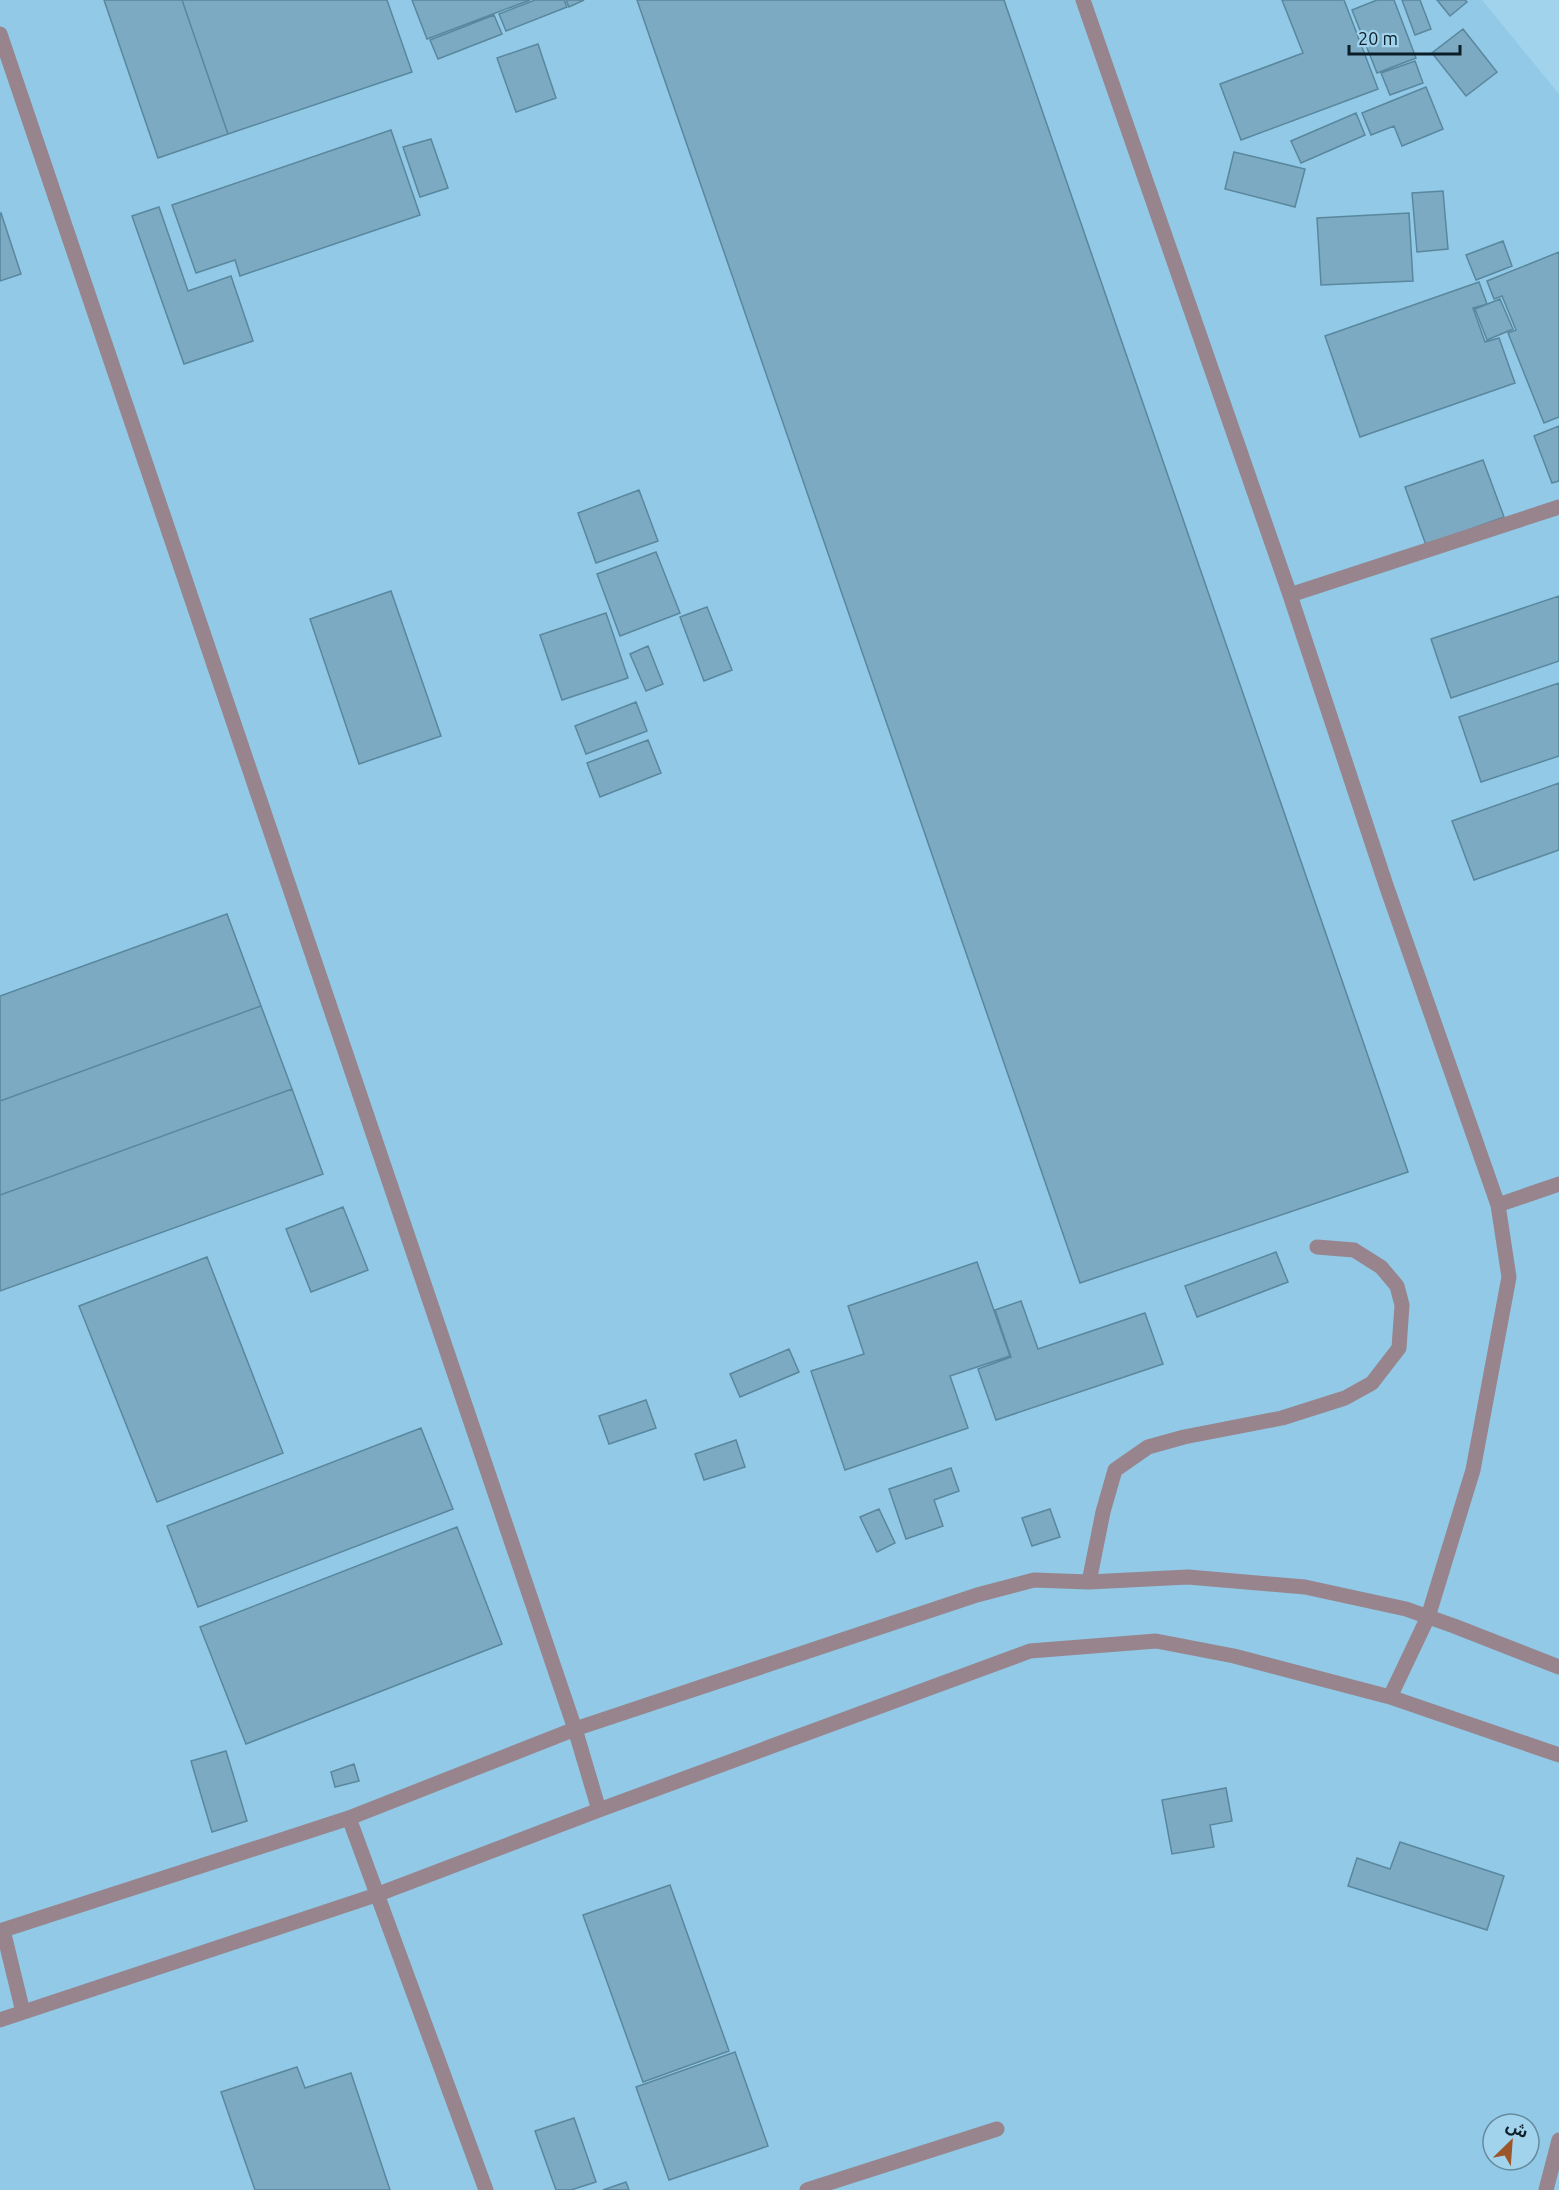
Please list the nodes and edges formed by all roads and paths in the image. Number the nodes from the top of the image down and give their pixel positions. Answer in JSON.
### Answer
{"nodes":[{"id":1,"x":1083,"y":0,"type":"edge"},
{"id":2,"x":0,"y":34,"type":"edge"},
{"id":3,"x":1559,"y":507,"type":"edge"},
{"id":4,"x":1290,"y":595,"type":"junction"},
{"id":5,"x":1559,"y":1184,"type":"edge"},
{"id":6,"x":1498,"y":1205,"type":"junction"},
{"id":7,"x":1317,"y":1247,"type":"dead end"},
{"id":8,"x":1089,"y":1582,"type":"junction"},
{"id":9,"x":1428,"y":1617,"type":"junction"},
{"id":10,"x":1559,"y":1667,"type":"edge"},
{"id":11,"x":1390,"y":1697,"type":"junction"},
{"id":12,"x":574,"y":1728,"type":"junction"},
{"id":13,"x":1559,"y":1755,"type":"edge"},
{"id":14,"x":599,"y":1809,"type":"junction"},
{"id":15,"x":349,"y":1818,"type":"junction"},
{"id":16,"x":376,"y":1895,"type":"junction"},
{"id":17,"x":1,"y":1930,"type":"edge"},
{"id":18,"x":23,"y":2012,"type":"junction"},
{"id":19,"x":0,"y":2020,"type":"edge"},
{"id":20,"x":997,"y":2129,"type":"dead end"},
{"id":21,"x":1559,"y":2140,"type":"edge"},
{"id":22,"x":486,"y":2190,"type":"edge"},
{"id":23,"x":807,"y":2190,"type":"edge"},
{"id":24,"x":1546,"y":2190,"type":"edge"}],
"edges":[{"from":1,"to":4,"type":"lane"},
{"from":2,"to":12,"type":"lane"},
{"from":3,"to":4,"type":"lane"},
{"from":4,"to":6,"type":"lane"},
{"from":5,"to":6,"type":"lane"},
{"from":6,"to":9,"type":"lane"},
{"from":7,"to":8,"type":"lane"},
{"from":8,"to":9,"type":"lane"},
{"from":8,"to":12,"type":"lane"},
{"from":9,"to":10,"type":"lane"},
{"from":9,"to":11,"type":"lane"},
{"from":11,"to":13,"type":"lane"},
{"from":11,"to":14,"type":"lane"},
{"from":12,"to":14,"type":"lane"},
{"from":12,"to":15,"type":"lane"},
{"from":14,"to":16,"type":"lane"},
{"from":15,"to":16,"type":"lane"},
{"from":15,"to":17,"type":"lane"},
{"from":16,"to":18,"type":"lane"},
{"from":16,"to":22,"type":"lane"},
{"from":17,"to":18,"type":"lane"},
{"from":18,"to":19,"type":"lane"},
{"from":20,"to":23,"type":"lane"},
{"from":21,"to":24,"type":"lane"}]}
